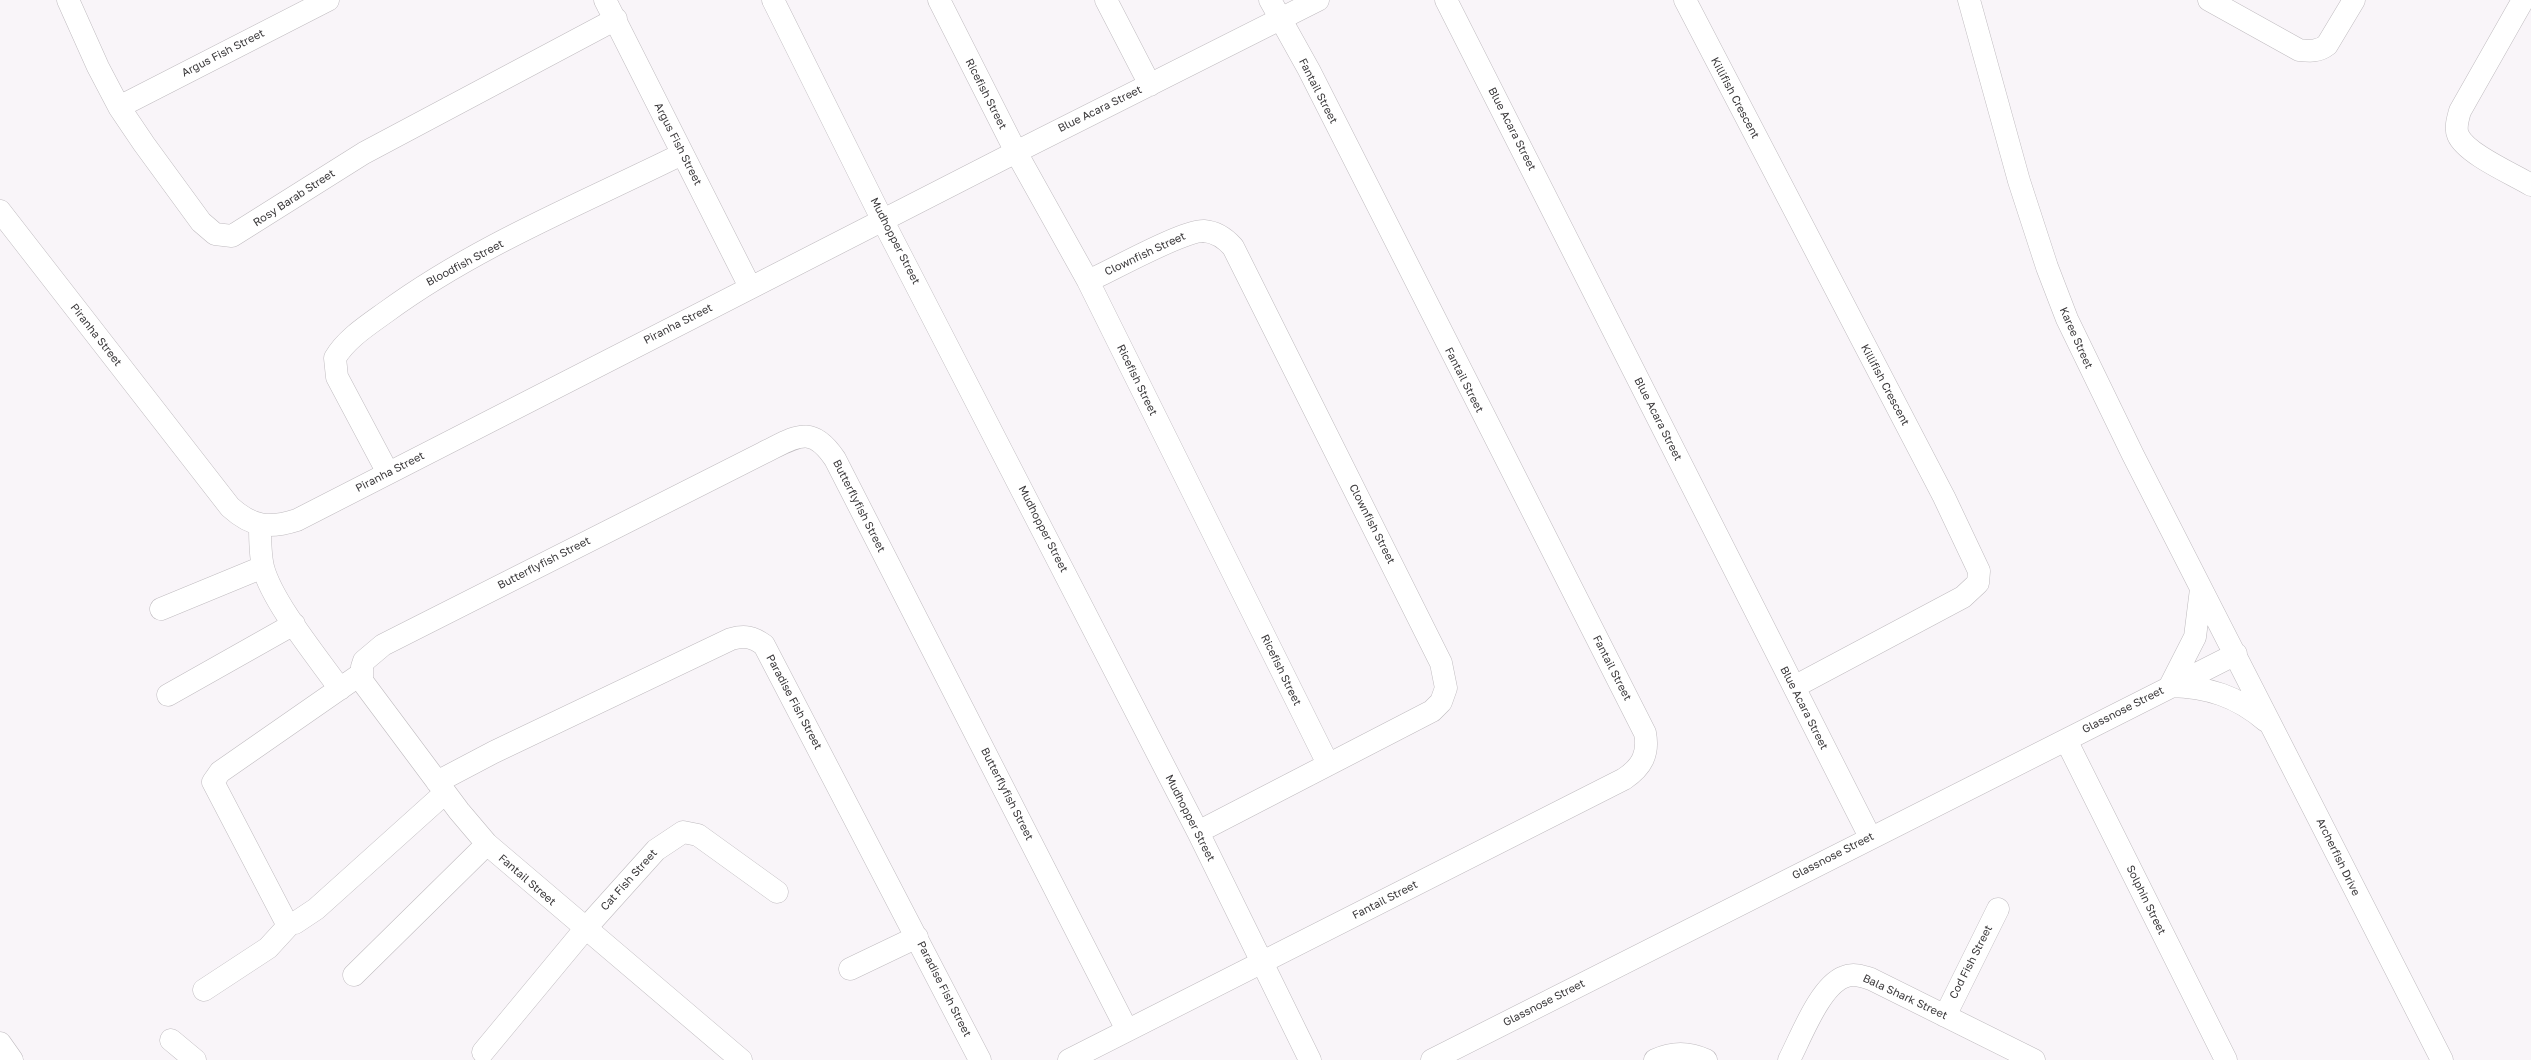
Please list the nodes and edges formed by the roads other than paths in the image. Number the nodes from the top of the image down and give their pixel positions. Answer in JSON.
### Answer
{"nodes":[{"id":1,"x":68,"y":0,"type":"edge"},
{"id":2,"x":328,"y":0,"type":"edge"},
{"id":3,"x":605,"y":0,"type":"edge"},
{"id":4,"x":772,"y":0,"type":"edge"},
{"id":5,"x":939,"y":0,"type":"edge"},
{"id":6,"x":1106,"y":0,"type":"edge"},
{"id":7,"x":1270,"y":0,"type":"edge"},
{"id":8,"x":1318,"y":0,"type":"edge"},
{"id":9,"x":1446,"y":0,"type":"edge"},
{"id":10,"x":1685,"y":0,"type":"edge"},
{"id":11,"x":1969,"y":0,"type":"edge"},
{"id":12,"x":2209,"y":0,"type":"edge"},
{"id":13,"x":2354,"y":0,"type":"edge"},
{"id":14,"x":2523,"y":0,"type":"edge"},
{"id":15,"x":616,"y":19,"type":"junction"},
{"id":16,"x":1280,"y":19,"type":"junction"},
{"id":17,"x":1150,"y":85,"type":"junction"},
{"id":18,"x":119,"y":107,"type":"junction"},
{"id":19,"x":1016,"y":152,"type":"junction"},
{"id":20,"x":682,"y":154,"type":"junction"},
{"id":21,"x":2531,"y":185,"type":"edge"},
{"id":22,"x":0,"y":211,"type":"edge"},
{"id":23,"x":883,"y":221,"type":"junction"},
{"id":24,"x":1088,"y":281,"type":"junction"},
{"id":25,"x":750,"y":287,"type":"junction"},
{"id":26,"x":388,"y":473,"type":"junction"},
{"id":27,"x":260,"y":525,"type":"junction"},
{"id":28,"x":263,"y":567,"type":"junction"},
{"id":29,"x":2201,"y":590,"type":"junction"},
{"id":30,"x":161,"y":609,"type":"dead end"},
{"id":31,"x":294,"y":624,"type":"junction"},
{"id":32,"x":2236,"y":654,"type":"junction"},
{"id":33,"x":363,"y":667,"type":"junction"},
{"id":34,"x":2170,"y":686,"type":"junction"},
{"id":35,"x":1794,"y":687,"type":"junction"},
{"id":36,"x":340,"y":689,"type":"junction"},
{"id":37,"x":168,"y":695,"type":"dead end"},
{"id":38,"x":2270,"y":724,"type":"junction"},
{"id":39,"x":2066,"y":740,"type":"junction"},
{"id":40,"x":1328,"y":764,"type":"junction"},
{"id":41,"x":441,"y":788,"type":"junction"},
{"id":42,"x":1198,"y":832,"type":"junction"},
{"id":43,"x":1870,"y":837,"type":"junction"},
{"id":44,"x":487,"y":844,"type":"junction"},
{"id":45,"x":777,"y":892,"type":"dead end"},
{"id":46,"x":1998,"y":909,"type":"dead end"},
{"id":47,"x":290,"y":924,"type":"junction"},
{"id":48,"x":585,"y":929,"type":"junction"},
{"id":49,"x":917,"y":937,"type":"junction"},
{"id":50,"x":1261,"y":964,"type":"junction"},
{"id":51,"x":850,"y":969,"type":"dead end"},
{"id":52,"x":354,"y":975,"type":"dead end"},
{"id":53,"x":204,"y":990,"type":"dead end"},
{"id":54,"x":1945,"y":1016,"type":"junction"},
{"id":55,"x":1127,"y":1030,"type":"junction"},
{"id":56,"x":171,"y":1040,"type":"dead end"},
{"id":57,"x":0,"y":1043,"type":"edge"},
{"id":58,"x":483,"y":1052,"type":"dead end"},
{"id":59,"x":1463,"y":1053,"type":"edge"},
{"id":60,"x":12,"y":1060,"type":"edge"},
{"id":61,"x":195,"y":1060,"type":"edge"},
{"id":62,"x":741,"y":1060,"type":"edge"},
{"id":63,"x":980,"y":1060,"type":"edge"},
{"id":64,"x":1069,"y":1060,"type":"edge"},
{"id":65,"x":1310,"y":1060,"type":"edge"},
{"id":66,"x":1432,"y":1060,"type":"edge"},
{"id":67,"x":1655,"y":1060,"type":"edge"},
{"id":68,"x":1706,"y":1060,"type":"edge"},
{"id":69,"x":1789,"y":1060,"type":"edge"},
{"id":70,"x":2034,"y":1060,"type":"edge"},
{"id":71,"x":2226,"y":1060,"type":"edge"},
{"id":72,"x":2442,"y":1060,"type":"edge"}],
"edges":[{"from":1,"to":18,"type":"street","name":"Rosy Barab Street"},
{"from":2,"to":18,"type":"street","name":"Argus Fish Street"},
{"from":3,"to":15,"type":"street","name":"Argus Fish Street"},
{"from":4,"to":23,"type":"street","name":"Mudhopper Street"},
{"from":5,"to":19,"type":"street","name":"Ricefish Street"},
{"from":6,"to":17,"type":"street"},
{"from":7,"to":16,"type":"street","name":"Fantail Street"},
{"from":8,"to":16,"type":"street","name":"Blue Acara Street"},
{"from":9,"to":35,"type":"street","name":"Blue Acara Street"},
{"from":10,"to":35,"type":"street","name":"Killifish Crescent"},
{"from":11,"to":29,"type":"street","name":"Karee Street"},
{"from":12,"to":13,"type":"street"},
{"from":14,"to":21,"type":"street"},
{"from":15,"to":18,"type":"street","name":"Rosy Barab Street"},
{"from":15,"to":20,"type":"street","name":"Argus Fish Street"},
{"from":16,"to":17,"type":"street","name":"Blue Acara Street"},
{"from":16,"to":50,"type":"street","name":"Fantail Street"},
{"from":17,"to":19,"type":"street","name":"Blue Acara Street"},
{"from":19,"to":23,"type":"street","name":"Blue Acara Street"},
{"from":19,"to":24,"type":"street","name":"Ricefish Street"},
{"from":20,"to":25,"type":"street","name":"Argus Fish Street"},
{"from":20,"to":26,"type":"street","name":"Bloodfish Street"},
{"from":22,"to":27,"type":"street","name":"Piranha Street"},
{"from":23,"to":25,"type":"street","name":"Piranha Street"},
{"from":23,"to":42,"type":"street","name":"Mudhopper Street"},
{"from":24,"to":40,"type":"street","name":"Ricefish Street"},
{"from":24,"to":40,"type":"street","name":"Clownfish Street"},
{"from":25,"to":26,"type":"street","name":"Piranha Street"},
{"from":26,"to":27,"type":"street","name":"Piranha Street"},
{"from":27,"to":28,"type":"street"},
{"from":28,"to":30,"type":"street"},
{"from":28,"to":31,"type":"street"},
{"from":29,"to":32,"type":"street","name":"Karee Street"},
{"from":29,"to":34,"type":"street"},
{"from":31,"to":36,"type":"street"},
{"from":31,"to":37,"type":"street"},
{"from":32,"to":34,"type":"street","name":"Glassnose Street"},
{"from":32,"to":38,"type":"street","name":"Archerfish Drive"},
{"from":33,"to":36,"type":"street","name":"Butterflyfish Street"},
{"from":33,"to":41,"type":"street","name":"Fantail Street"},
{"from":33,"to":55,"type":"street","name":"Butterflyfish Street"},
{"from":34,"to":38,"type":"street"},
{"from":34,"to":39,"type":"street","name":"Glassnose Street"},
{"from":35,"to":43,"type":"street","name":"Blue Acara Street"},
{"from":36,"to":47,"type":"street","name":"Butterflyfish Street"},
{"from":38,"to":72,"type":"street","name":"Archerfish Drive"},
{"from":39,"to":43,"type":"street","name":"Glassnose Street"},
{"from":39,"to":71,"type":"street","name":"Solphin Street"},
{"from":40,"to":42,"type":"street","name":"Clownfish Street"},
{"from":41,"to":44,"type":"street","name":"Fantail Street"},
{"from":41,"to":47,"type":"street","name":"Paradise Fish Street"},
{"from":41,"to":49,"type":"street","name":"Paradise Fish Street"},
{"from":42,"to":50,"type":"street","name":"Mudhopper Street"},
{"from":43,"to":59,"type":"street","name":"Glassnose Street"},
{"from":44,"to":48,"type":"street","name":"Fantail Street"},
{"from":44,"to":52,"type":"street"},
{"from":45,"to":48,"type":"street","name":"Cat Fish Street"},
{"from":46,"to":54,"type":"street","name":"Cod Fish Street"},
{"from":47,"to":53,"type":"street"},
{"from":48,"to":58,"type":"street","name":"Cat Fish Street"},
{"from":48,"to":62,"type":"street","name":"Fantail Street"},
{"from":49,"to":51,"type":"street"},
{"from":49,"to":63,"type":"street","name":"Paradise Fish Street"},
{"from":50,"to":55,"type":"street","name":"Fantail Street"},
{"from":50,"to":65,"type":"street","name":"Mudhopper Street"},
{"from":54,"to":69,"type":"street","name":"Bala Shark Street"},
{"from":54,"to":70,"type":"street","name":"Bala Shark Street"},
{"from":55,"to":64,"type":"street","name":"Fantail Street"},
{"from":56,"to":61,"type":"street"},
{"from":57,"to":60,"type":"street"},
{"from":59,"to":66,"type":"street","name":"Glassnose Street"},
{"from":67,"to":68,"type":"street"}]}
